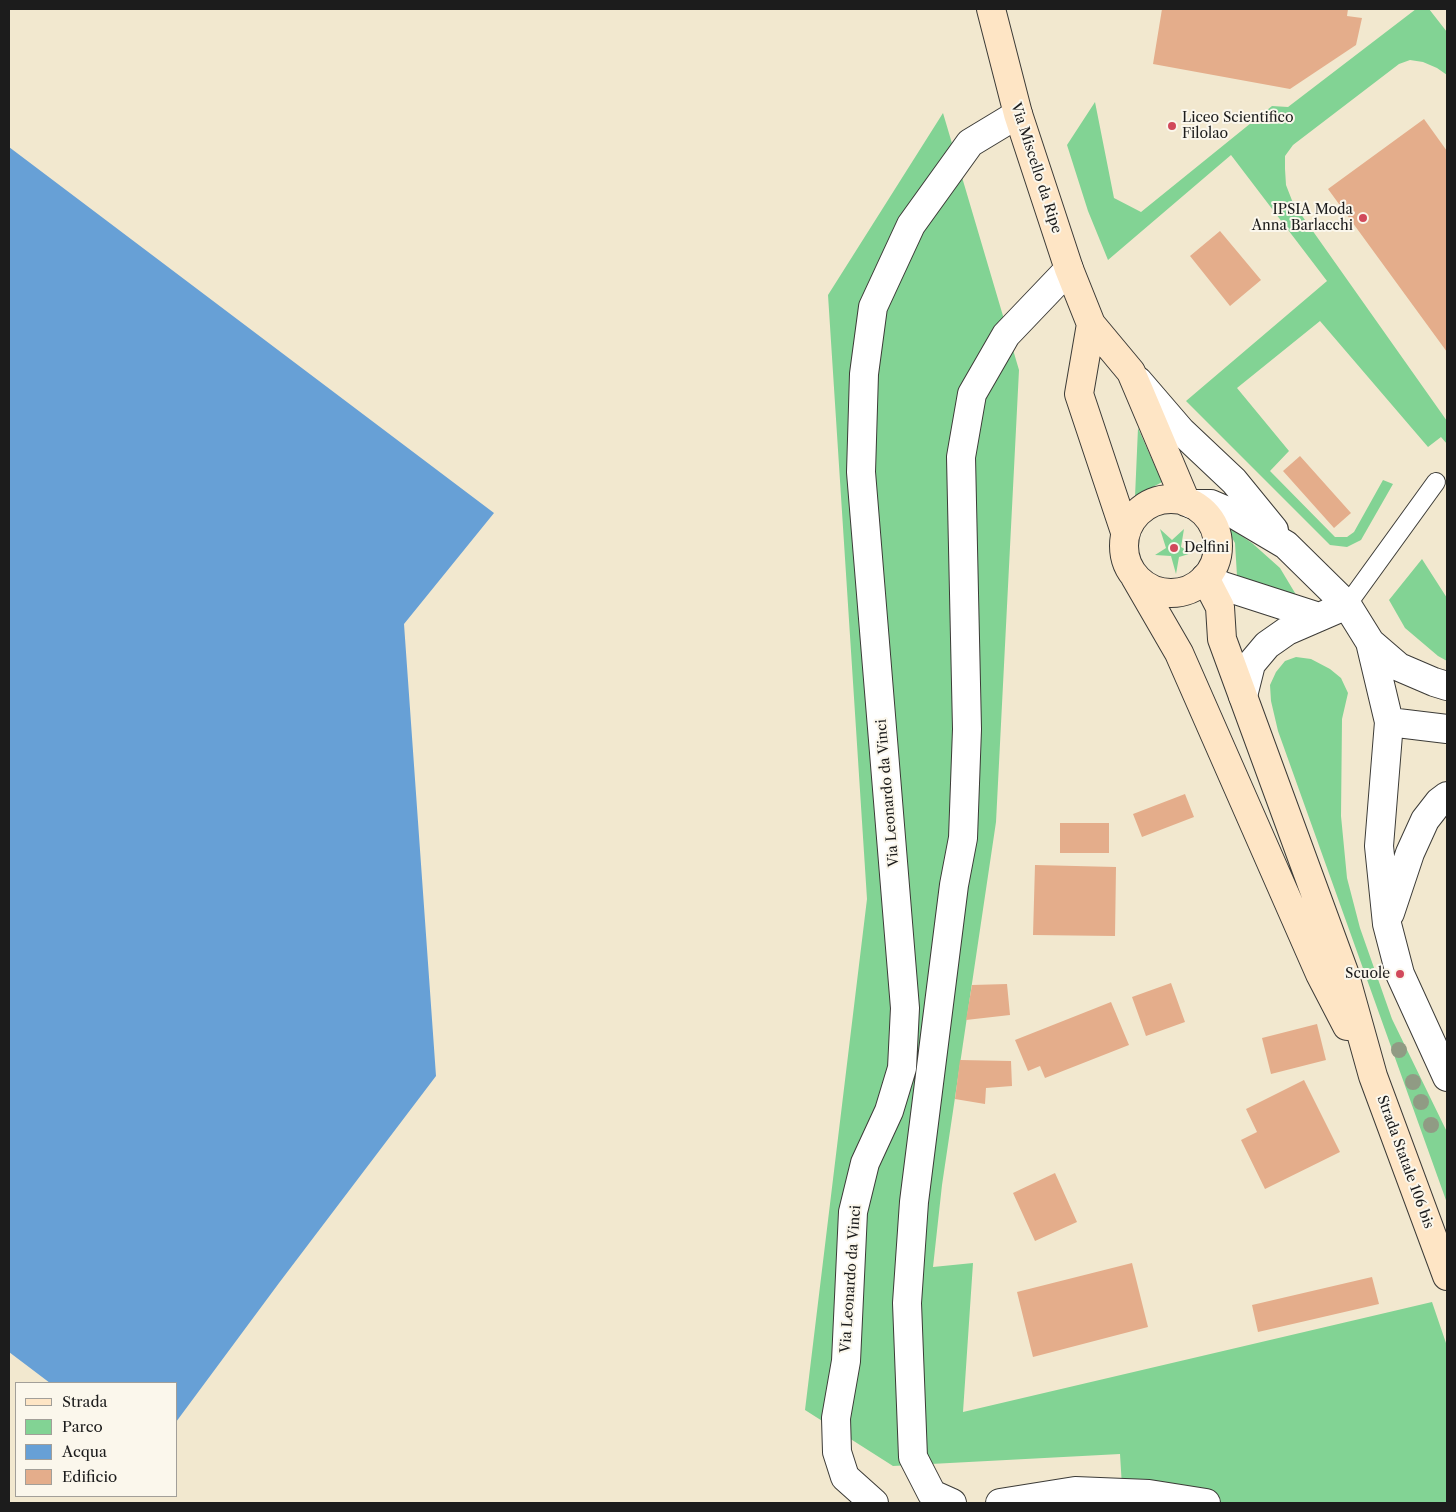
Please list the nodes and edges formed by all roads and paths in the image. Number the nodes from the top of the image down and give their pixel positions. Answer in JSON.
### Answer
{"nodes":[{"id":1,"x":991,"y":9,"type":"edge"},
{"id":2,"x":1018,"y":114,"type":"junction"},
{"id":3,"x":1069,"y":269,"type":"junction"},
{"id":4,"x":1091,"y":324,"type":"junction"},
{"id":5,"x":1130,"y":372,"type":"junction"},
{"id":6,"x":1436,"y":482,"type":"dead end"},
{"id":7,"x":1189,"y":503,"type":"junction"},
{"id":8,"x":1125,"y":532,"type":"junction"},
{"id":9,"x":1286,"y":545,"type":"junction"},
{"id":10,"x":1134,"y":577,"type":"junction"},
{"id":11,"x":1205,"y":578,"type":"junction"},
{"id":12,"x":1347,"y":605,"type":"junction"},
{"id":13,"x":1319,"y":617,"type":"junction"},
{"id":14,"x":1370,"y":642,"type":"junction"},
{"id":15,"x":1447,"y":686,"type":"edge"},
{"id":16,"x":1243,"y":696,"type":"junction"},
{"id":17,"x":1389,"y":722,"type":"junction"},
{"id":18,"x":1447,"y":729,"type":"edge"},
{"id":19,"x":1447,"y":796,"type":"edge"},
{"id":20,"x":1386,"y":924,"type":"junction"},
{"id":21,"x":1373,"y":1076,"type":"junction"},
{"id":22,"x":1447,"y":1077,"type":"edge"},
{"id":23,"x":1447,"y":1276,"type":"edge"},
{"id":24,"x":874,"y":1503,"type":"edge"},
{"id":25,"x":952,"y":1503,"type":"edge"},
{"id":26,"x":1000,"y":1503,"type":"edge"},
{"id":27,"x":1206,"y":1503,"type":"edge"}],
"edges":[{"from":1,"to":2,"type":"main road","name":"Via Miscello da Ripe"},
{"from":2,"to":3,"type":"main road","name":"Via Miscello da Ripe"},
{"from":2,"to":24,"type":"street","name":"Via Leonardo da Vinci"},
{"from":3,"to":4,"type":"main road","name":"Via Miscello da Ripe"},
{"from":3,"to":25,"type":"street"},
{"from":4,"to":5,"type":"main road"},
{"from":4,"to":8,"type":"main road"},
{"from":5,"to":7,"type":"main road"},
{"from":5,"to":9,"type":"street"},
{"from":6,"to":12,"type":"lane"},
{"from":7,"to":8,"type":"main road"},
{"from":7,"to":9,"type":"street"},
{"from":7,"to":11,"type":"main road"},
{"from":8,"to":10,"type":"main road"},
{"from":9,"to":12,"type":"street"},
{"from":10,"to":11,"type":"main road"},
{"from":10,"to":21,"type":"main road"},
{"from":11,"to":13,"type":"street"},
{"from":11,"to":16,"type":"main road"},
{"from":12,"to":13,"type":"street"},
{"from":12,"to":14,"type":"street"},
{"from":13,"to":16,"type":"street"},
{"from":14,"to":15,"type":"street"},
{"from":14,"to":17,"type":"street"},
{"from":16,"to":21,"type":"main road"},
{"from":17,"to":18,"type":"street"},
{"from":17,"to":20,"type":"street"},
{"from":19,"to":20,"type":"street"},
{"from":20,"to":22,"type":"street"},
{"from":21,"to":23,"type":"main road","name":"Strada Statale 106 bis"},
{"from":26,"to":27,"type":"street"}]}
